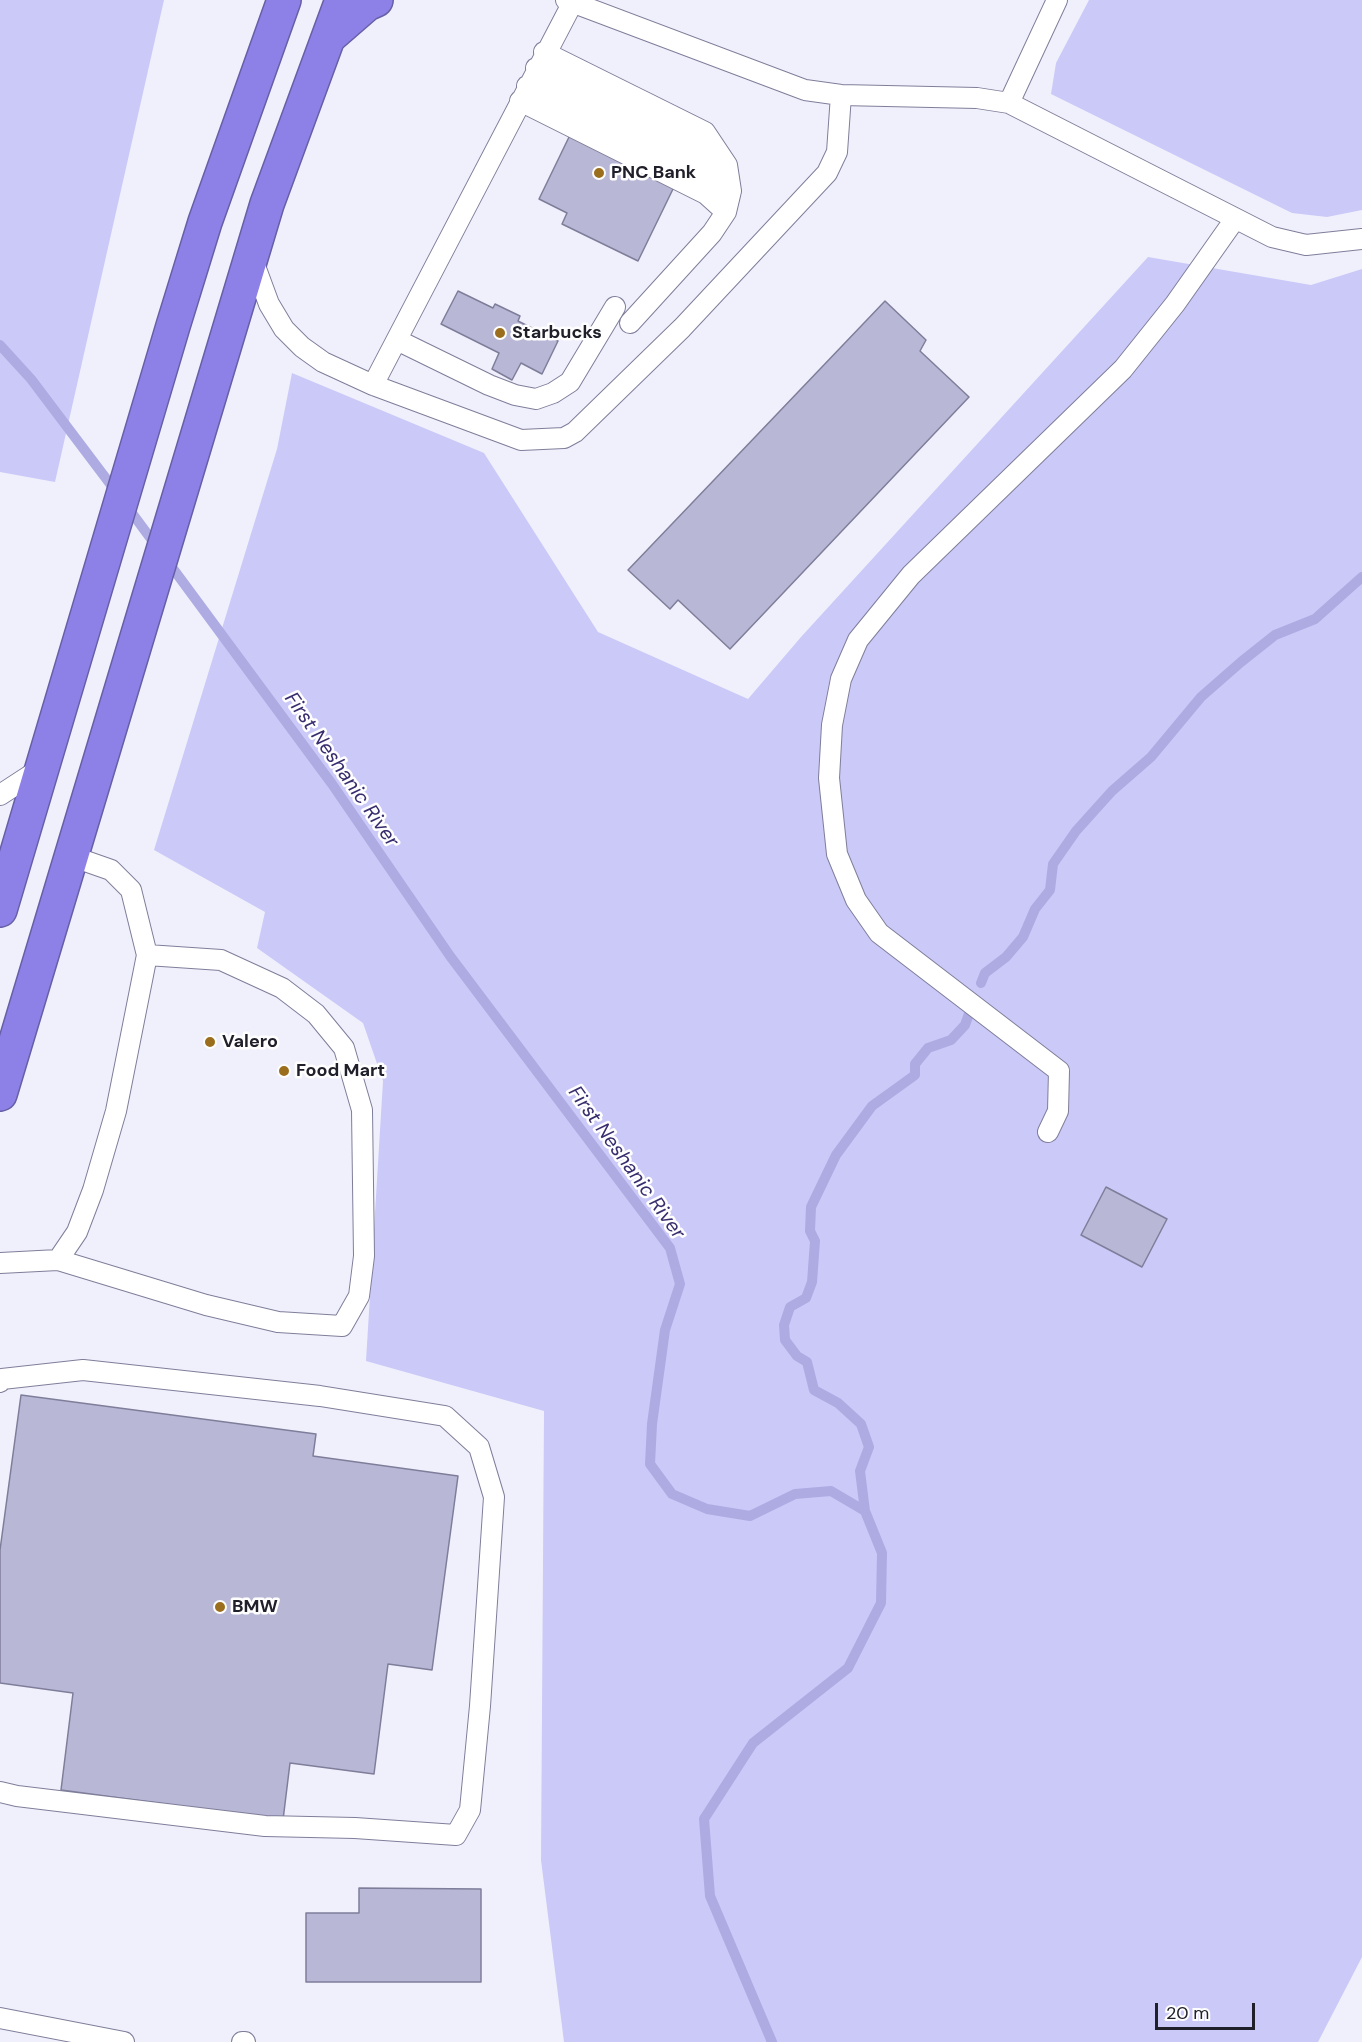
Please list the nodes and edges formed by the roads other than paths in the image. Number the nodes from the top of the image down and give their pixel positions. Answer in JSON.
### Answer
{"nodes":[{"id":1,"x":284,"y":0,"type":"edge"},
{"id":2,"x":342,"y":0,"type":"edge"},
{"id":3,"x":376,"y":0,"type":"edge"},
{"id":4,"x":1057,"y":0,"type":"edge"},
{"id":5,"x":571,"y":1,"type":"edge"},
{"id":6,"x":326,"y":40,"type":"junction"},
{"id":7,"x":540,"y":60,"type":"junction"},
{"id":8,"x":524,"y":94,"type":"junction"},
{"id":9,"x":841,"y":95,"type":"junction"},
{"id":10,"x":1009,"y":104,"type":"junction"},
{"id":11,"x":730,"y":191,"type":"junction"},
{"id":12,"x":726,"y":212,"type":"junction"},
{"id":13,"x":1235,"y":219,"type":"junction"},
{"id":14,"x":1362,"y":239,"type":"edge"},
{"id":15,"x":252,"y":256,"type":"junction"},
{"id":16,"x":615,"y":307,"type":"dead end"},
{"id":17,"x":630,"y":323,"type":"dead end"},
{"id":18,"x":397,"y":340,"type":"junction"},
{"id":19,"x":374,"y":385,"type":"junction"},
{"id":20,"x":40,"y":769,"type":"junction"},
{"id":21,"x":0,"y":795,"type":"edge"},
{"id":22,"x":71,"y":856,"type":"junction"},
{"id":23,"x":0,"y":909,"type":"edge"},
{"id":24,"x":147,"y":955,"type":"junction"},
{"id":25,"x":0,"y":1094,"type":"edge"},
{"id":26,"x":1048,"y":1132,"type":"dead end"},
{"id":27,"x":58,"y":1260,"type":"junction"},
{"id":28,"x":0,"y":1263,"type":"edge"},
{"id":29,"x":0,"y":1382,"type":"edge"},
{"id":30,"x":0,"y":1792,"type":"edge"},
{"id":31,"x":0,"y":2018,"type":"edge"},
{"id":32,"x":124,"y":2042,"type":"edge"}],
"edges":[{"from":1,"to":20,"type":"highway"},
{"from":2,"to":6,"type":"highway"},
{"from":3,"to":6,"type":"highway"},
{"from":4,"to":10,"type":"lane"},
{"from":5,"to":7,"type":"lane"},
{"from":5,"to":9,"type":"lane"},
{"from":6,"to":15,"type":"highway"},
{"from":7,"to":8,"type":"lane"},
{"from":7,"to":11,"type":"lane"},
{"from":8,"to":11,"type":"lane"},
{"from":8,"to":12,"type":"lane"},
{"from":8,"to":18,"type":"lane"},
{"from":9,"to":10,"type":"lane"},
{"from":9,"to":19,"type":"lane"},
{"from":10,"to":13,"type":"lane"},
{"from":11,"to":12,"type":"lane"},
{"from":12,"to":17,"type":"lane"},
{"from":13,"to":14,"type":"lane"},
{"from":13,"to":26,"type":"lane"},
{"from":15,"to":19,"type":"lane"},
{"from":15,"to":22,"type":"highway"},
{"from":16,"to":18,"type":"lane"},
{"from":18,"to":19,"type":"lane"},
{"from":20,"to":21,"type":"lane"},
{"from":20,"to":23,"type":"highway"},
{"from":22,"to":24,"type":"lane"},
{"from":22,"to":25,"type":"highway"},
{"from":24,"to":27,"type":"lane"},
{"from":24,"to":27,"type":"lane"},
{"from":27,"to":28,"type":"lane"},
{"from":29,"to":30,"type":"lane"},
{"from":31,"to":32,"type":"lane"}]}
